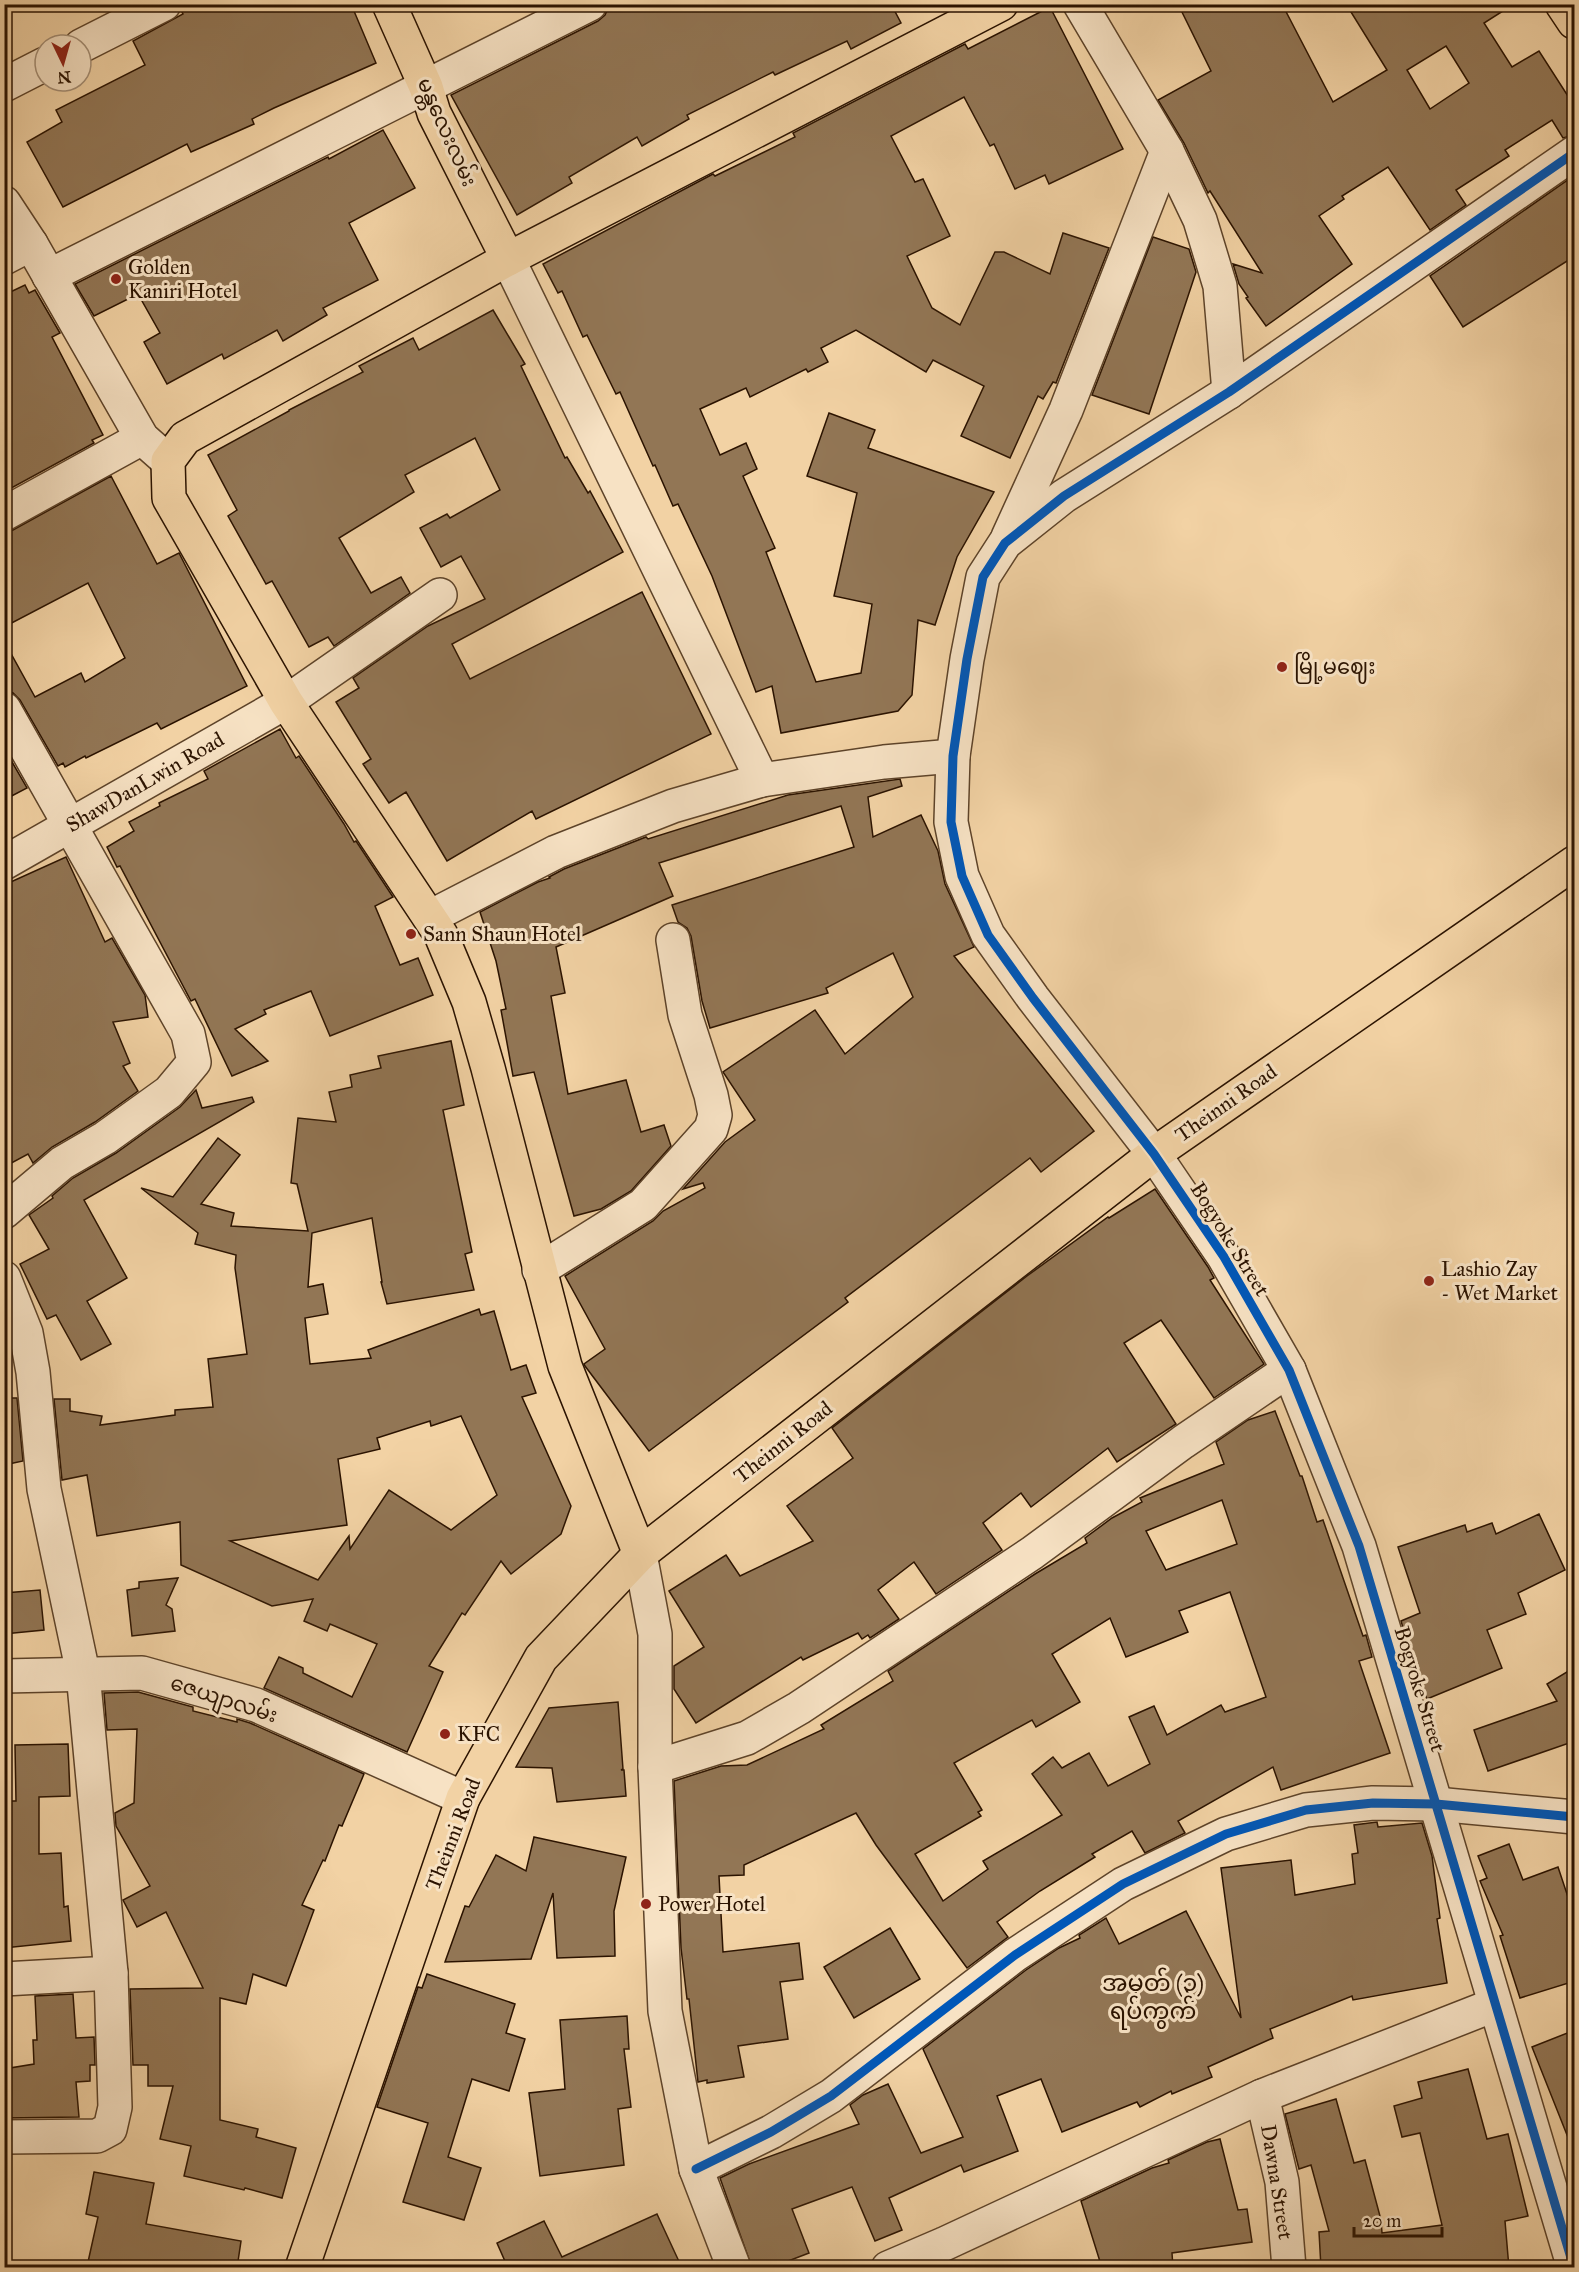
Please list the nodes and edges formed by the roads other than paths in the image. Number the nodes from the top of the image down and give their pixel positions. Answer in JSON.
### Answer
{"nodes":[{"id":1,"x":164,"y":4,"type":"edge"},
{"id":2,"x":388,"y":4,"type":"edge"},
{"id":3,"x":590,"y":4,"type":"edge"},
{"id":4,"x":1001,"y":4,"type":"edge"},
{"id":5,"x":1080,"y":4,"type":"edge"},
{"id":6,"x":1562,"y":4,"type":"edge"},
{"id":7,"x":1575,"y":22,"type":"edge"},
{"id":8,"x":93,"y":40,"type":"edge"},
{"id":9,"x":33,"y":70,"type":"edge"},
{"id":10,"x":4,"y":85,"type":"edge"},
{"id":11,"x":426,"y":87,"type":"junction"},
{"id":12,"x":1167,"y":151,"type":"junction"},
{"id":13,"x":1575,"y":153,"type":"edge"},
{"id":14,"x":4,"y":203,"type":"edge"},
{"id":15,"x":18,"y":251,"type":"edge"},
{"id":16,"x":508,"y":259,"type":"junction"},
{"id":17,"x":50,"y":276,"type":"junction"},
{"id":18,"x":1229,"y":392,"type":"junction"},
{"id":19,"x":142,"y":438,"type":"junction"},
{"id":20,"x":168,"y":461,"type":"junction"},
{"id":21,"x":4,"y":514,"type":"edge"},
{"id":22,"x":1005,"y":543,"type":"junction"},
{"id":23,"x":440,"y":595,"type":"dead end"},
{"id":24,"x":286,"y":702,"type":"junction"},
{"id":25,"x":4,"y":709,"type":"edge"},
{"id":26,"x":953,"y":756,"type":"junction"},
{"id":27,"x":762,"y":780,"type":"junction"},
{"id":28,"x":69,"y":825,"type":"junction"},
{"id":29,"x":4,"y":862,"type":"edge"},
{"id":30,"x":1575,"y":863,"type":"edge"},
{"id":31,"x":430,"y":917,"type":"junction"},
{"id":32,"x":673,"y":940,"type":"dead end"},
{"id":33,"x":1154,"y":1154,"type":"junction"},
{"id":34,"x":4,"y":1212,"type":"edge"},
{"id":35,"x":539,"y":1270,"type":"junction"},
{"id":36,"x":4,"y":1278,"type":"edge"},
{"id":37,"x":1289,"y":1370,"type":"junction"},
{"id":38,"x":640,"y":1554,"type":"junction"},
{"id":39,"x":83,"y":1673,"type":"junction"},
{"id":40,"x":4,"y":1677,"type":"edge"},
{"id":41,"x":655,"y":1767,"type":"junction"},
{"id":42,"x":462,"y":1798,"type":"junction"},
{"id":43,"x":1436,"y":1804,"type":"junction"},
{"id":44,"x":1573,"y":1815,"type":"edge"},
{"id":45,"x":111,"y":1972,"type":"junction"},
{"id":46,"x":4,"y":1979,"type":"edge"},
{"id":47,"x":1494,"y":2005,"type":"junction"},
{"id":48,"x":1262,"y":2096,"type":"junction"},
{"id":49,"x":4,"y":2137,"type":"edge"},
{"id":50,"x":696,"y":2169,"type":"junction"},
{"id":51,"x":302,"y":2268,"type":"edge"},
{"id":52,"x":734,"y":2268,"type":"edge"},
{"id":53,"x":888,"y":2268,"type":"edge"},
{"id":54,"x":1289,"y":2268,"type":"edge"},
{"id":55,"x":1574,"y":2268,"type":"edge"}],
"edges":[{"from":1,"to":8,"type":"street"},
{"from":2,"to":11,"type":"main road","name":"မန္တလေးလမ်း"},
{"from":3,"to":11,"type":"street"},
{"from":4,"to":16,"type":"main road"},
{"from":5,"to":12,"type":"street"},
{"from":6,"to":7,"type":"main road"},
{"from":9,"to":10,"type":"street"},
{"from":11,"to":16,"type":"main road","name":"မန္တလေးလမ်း"},
{"from":11,"to":17,"type":"street"},
{"from":12,"to":18,"type":"street"},
{"from":12,"to":22,"type":"street"},
{"from":13,"to":18,"type":"street"},
{"from":14,"to":15,"type":"street"},
{"from":15,"to":17,"type":"street"},
{"from":16,"to":20,"type":"main road"},
{"from":16,"to":27,"type":"street"},
{"from":17,"to":19,"type":"street"},
{"from":18,"to":22,"type":"street"},
{"from":19,"to":20,"type":"street"},
{"from":19,"to":21,"type":"street"},
{"from":20,"to":24,"type":"main road"},
{"from":22,"to":26,"type":"street","name":"Bogyoke Street"},
{"from":23,"to":24,"type":"street","name":"ShawDanLwin Road"},
{"from":24,"to":28,"type":"street","name":"ShawDanLwin Road"},
{"from":24,"to":31,"type":"main road"},
{"from":25,"to":28,"type":"street"},
{"from":26,"to":27,"type":"street"},
{"from":26,"to":33,"type":"street","name":"Bogyoke Street"},
{"from":27,"to":31,"type":"street"},
{"from":28,"to":29,"type":"street","name":"ShawDanLwin Road"},
{"from":28,"to":34,"type":"street"},
{"from":30,"to":33,"type":"main road","name":"Theinni Road"},
{"from":31,"to":35,"type":"main road"},
{"from":32,"to":35,"type":"street"},
{"from":33,"to":37,"type":"street","name":"Bogyoke Street"},
{"from":33,"to":38,"type":"main road","name":"Theinni Road"},
{"from":35,"to":38,"type":"main road"},
{"from":36,"to":39,"type":"street"},
{"from":37,"to":41,"type":"street"},
{"from":37,"to":43,"type":"street","name":"Bogyoke Street"},
{"from":38,"to":41,"type":"street"},
{"from":38,"to":42,"type":"main road","name":"Theinni Road"},
{"from":39,"to":40,"type":"street","name":"ဇေယျာလမ်း"},
{"from":39,"to":42,"type":"street","name":"ဇေယျာလမ်း"},
{"from":39,"to":45,"type":"street"},
{"from":41,"to":50,"type":"street"},
{"from":42,"to":51,"type":"main road","name":"Theinni Road"},
{"from":43,"to":44,"type":"street"},
{"from":43,"to":47,"type":"street","name":"Bogyoke Street"},
{"from":43,"to":50,"type":"street"},
{"from":45,"to":46,"type":"street"},
{"from":45,"to":49,"type":"street"},
{"from":47,"to":48,"type":"street"},
{"from":47,"to":55,"type":"street","name":"Bogyoke Street"},
{"from":48,"to":53,"type":"street"},
{"from":48,"to":54,"type":"street","name":"Dawna Street"},
{"from":50,"to":52,"type":"street"}]}
